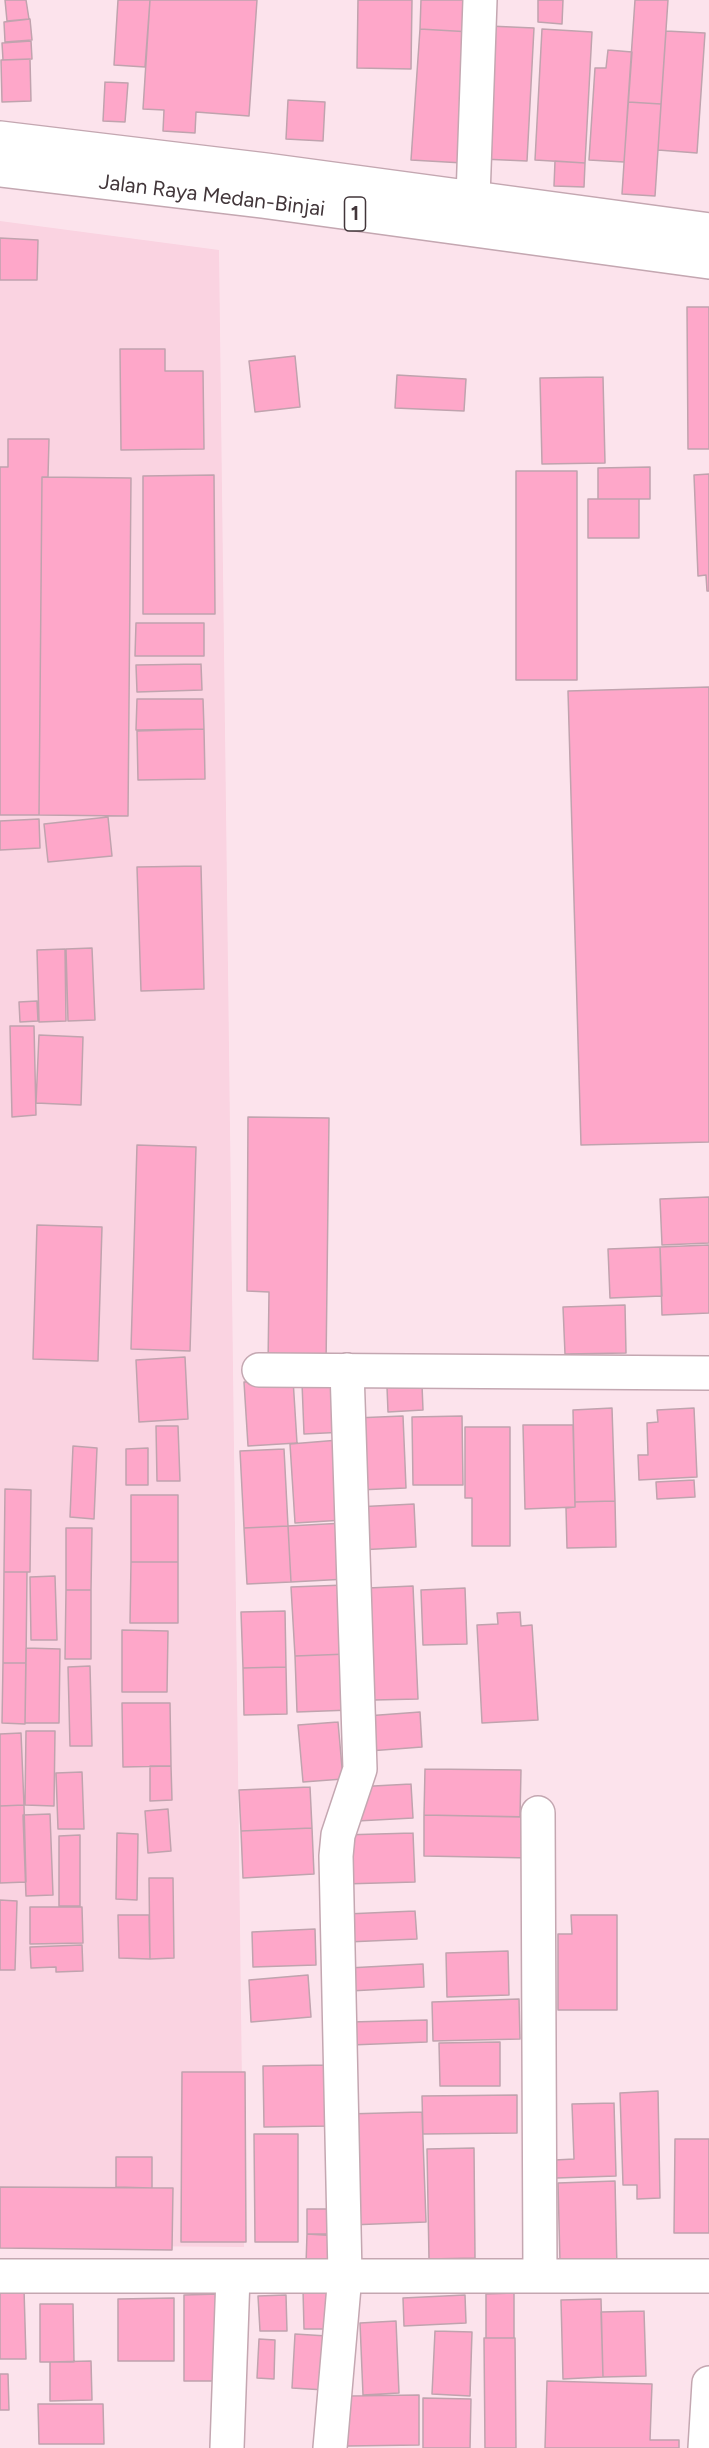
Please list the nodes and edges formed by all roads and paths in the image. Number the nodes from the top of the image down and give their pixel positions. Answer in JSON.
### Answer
{"nodes":[{"id":1,"x":480,"y":0,"type":"edge"},
{"id":2,"x":0,"y":138,"type":"edge"},
{"id":3,"x":0,"y":170,"type":"edge"},
{"id":4,"x":473,"y":197,"type":"junction"},
{"id":5,"x":709,"y":230,"type":"edge"},
{"id":6,"x":709,"y":262,"type":"edge"},
{"id":7,"x":259,"y":1370,"type":"dead end"},
{"id":8,"x":347,"y":1371,"type":"junction"},
{"id":9,"x":709,"y":1373,"type":"edge"},
{"id":10,"x":538,"y":1813,"type":"dead end"},
{"id":11,"x":0,"y":2276,"type":"edge"},
{"id":12,"x":233,"y":2276,"type":"junction"},
{"id":13,"x":345,"y":2276,"type":"junction"},
{"id":14,"x":540,"y":2276,"type":"junction"},
{"id":15,"x":709,"y":2276,"type":"edge"},
{"id":16,"x":709,"y":2383,"type":"edge"},
{"id":17,"x":227,"y":2448,"type":"edge"},
{"id":18,"x":330,"y":2448,"type":"edge"},
{"id":19,"x":705,"y":2448,"type":"edge"}],
"edges":[{"from":1,"to":4,"type":"main road"},
{"from":2,"to":4,"type":"main road","name":"Jalan Raya Medan-Binjai","number":"1"},
{"from":3,"to":6,"type":"main road","name":"Jalan Raya Medan-Binjai","number":"1"},
{"from":4,"to":5,"type":"main road","name":"Jalan Raya Medan-Binjai","number":"1"},
{"from":7,"to":8,"type":"main road"},
{"from":8,"to":9,"type":"main road"},
{"from":8,"to":13,"type":"main road"},
{"from":10,"to":14,"type":"main road"},
{"from":11,"to":12,"type":"main road"},
{"from":12,"to":13,"type":"main road"},
{"from":12,"to":17,"type":"main road"},
{"from":13,"to":14,"type":"main road"},
{"from":13,"to":18,"type":"main road"},
{"from":14,"to":15,"type":"main road"},
{"from":16,"to":19,"type":"main road"}]}
